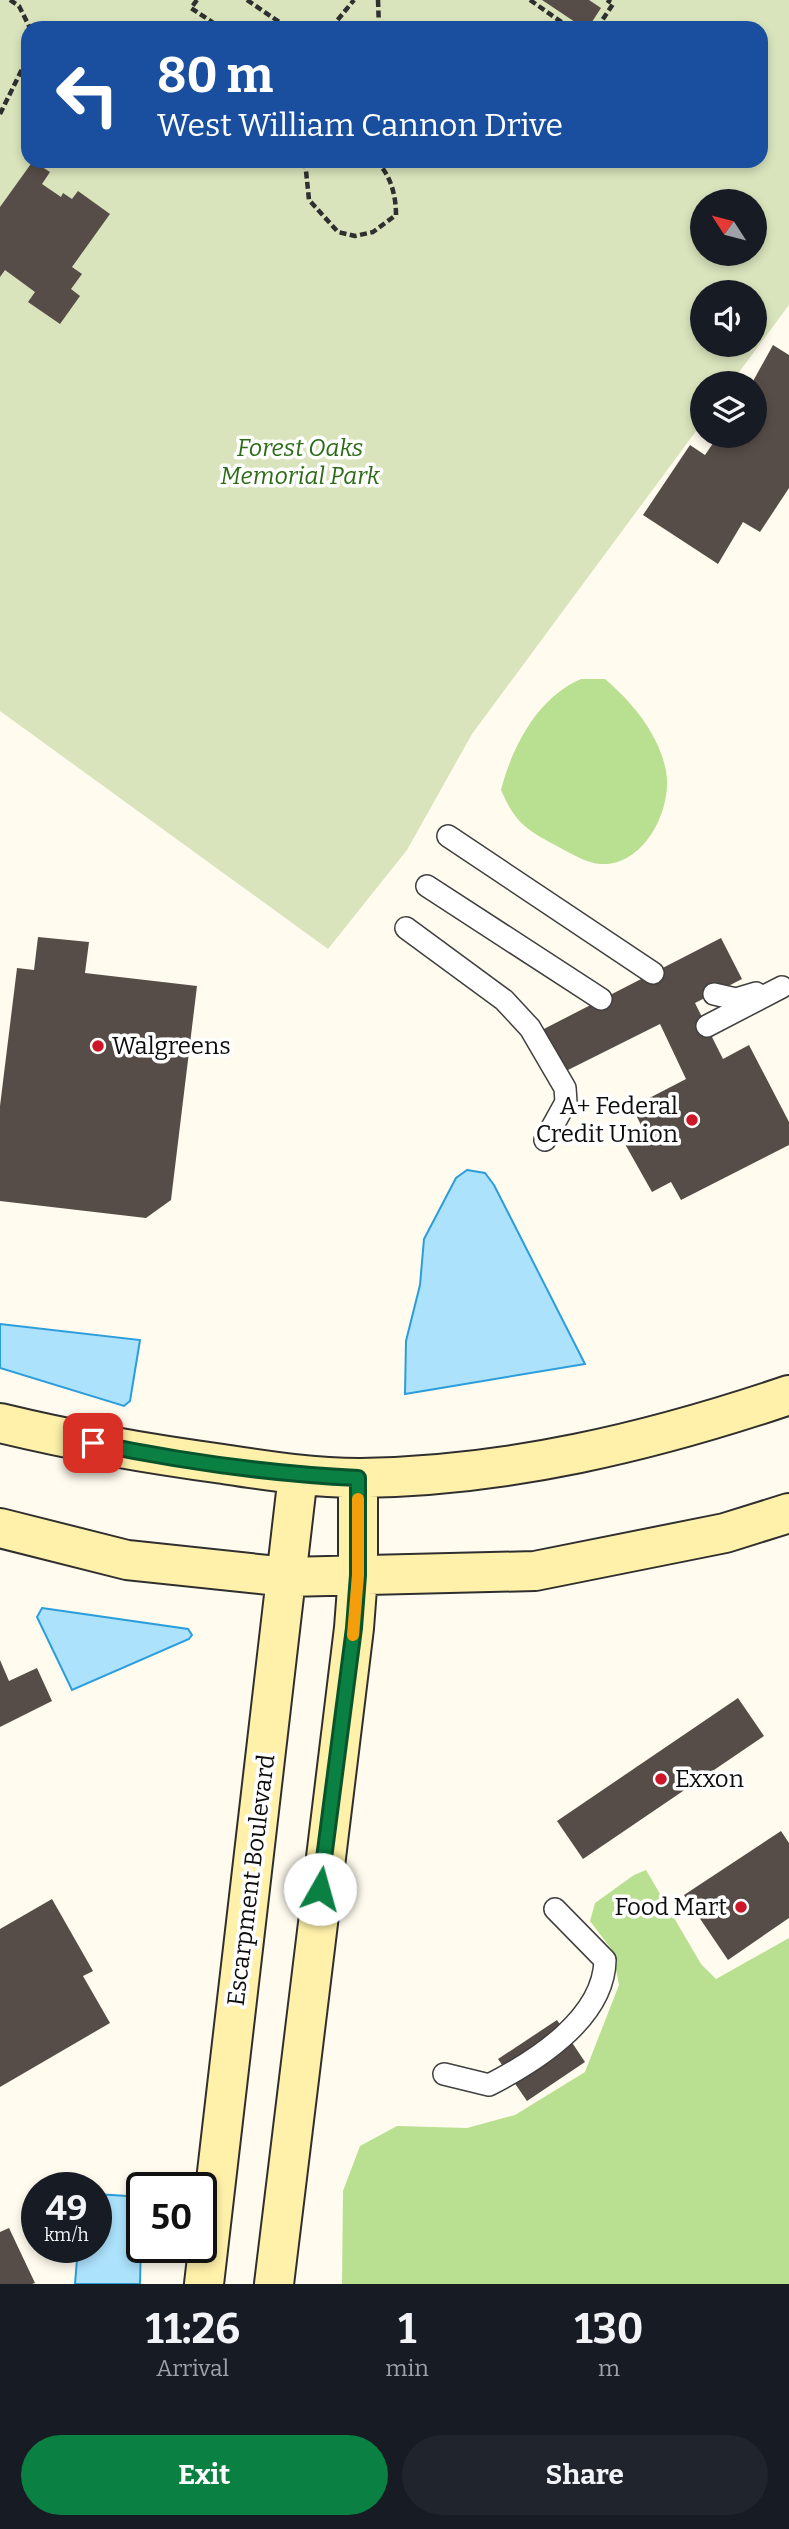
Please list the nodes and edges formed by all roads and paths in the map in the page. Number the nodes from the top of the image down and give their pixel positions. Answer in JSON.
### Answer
{"nodes":[{"id":1,"x":10,"y":0,"type":"edge"},
{"id":2,"x":197,"y":0,"type":"edge"},
{"id":3,"x":247,"y":0,"type":"edge"},
{"id":4,"x":354,"y":0,"type":"edge"},
{"id":5,"x":378,"y":0,"type":"edge"},
{"id":6,"x":530,"y":0,"type":"edge"},
{"id":7,"x":607,"y":0,"type":"edge"},
{"id":8,"x":26,"y":21,"type":"edge"},
{"id":9,"x":210,"y":21,"type":"edge"},
{"id":10,"x":278,"y":21,"type":"edge"},
{"id":11,"x":337,"y":21,"type":"edge"},
{"id":12,"x":379,"y":21,"type":"edge"},
{"id":13,"x":560,"y":21,"type":"edge"},
{"id":14,"x":602,"y":21,"type":"edge"},
{"id":15,"x":21,"y":71,"type":"edge"},
{"id":16,"x":0,"y":114,"type":"edge"},
{"id":17,"x":306,"y":168,"type":"edge"},
{"id":18,"x":383,"y":168,"type":"edge"},
{"id":19,"x":448,"y":836,"type":"dead end"},
{"id":20,"x":427,"y":886,"type":"dead end"},
{"id":21,"x":406,"y":928,"type":"dead end"},
{"id":22,"x":653,"y":973,"type":"dead end"},
{"id":23,"x":714,"y":994,"type":"dead end"},
{"id":24,"x":601,"y":999,"type":"dead end"},
{"id":25,"x":707,"y":1026,"type":"dead end"},
{"id":26,"x":545,"y":1140,"type":"dead end"},
{"id":27,"x":789,"y":1395,"type":"edge"},
{"id":28,"x":0,"y":1423,"type":"edge"},
{"id":29,"x":298,"y":1475,"type":"junction"},
{"id":30,"x":358,"y":1478,"type":"junction"},
{"id":31,"x":789,"y":1513,"type":"edge"},
{"id":32,"x":0,"y":1528,"type":"edge"},
{"id":33,"x":358,"y":1575,"type":"junction"},
{"id":34,"x":287,"y":1577,"type":"junction"},
{"id":35,"x":555,"y":1909,"type":"dead end"},
{"id":36,"x":444,"y":2074,"type":"dead end"},
{"id":37,"x":204,"y":2284,"type":"edge"},
{"id":38,"x":274,"y":2284,"type":"edge"}],
"edges":[{"from":1,"to":8,"type":"path"},
{"from":2,"to":9,"type":"path"},
{"from":3,"to":10,"type":"path"},
{"from":4,"to":11,"type":"path"},
{"from":5,"to":12,"type":"path"},
{"from":6,"to":13,"type":"path"},
{"from":7,"to":14,"type":"path"},
{"from":15,"to":16,"type":"path"},
{"from":17,"to":18,"type":"path"},
{"from":19,"to":22,"type":"lane"},
{"from":20,"to":24,"type":"lane"},
{"from":21,"to":26,"type":"lane"},
{"from":23,"to":25,"type":"lane"},
{"from":27,"to":30,"type":"main road"},
{"from":28,"to":29,"type":"main road"},
{"from":29,"to":30,"type":"main road"},
{"from":29,"to":34,"type":"main road","name":"Escarpment Boulevard"},
{"from":30,"to":33,"type":"main road"},
{"from":31,"to":33,"type":"main road"},
{"from":32,"to":34,"type":"main road"},
{"from":33,"to":34,"type":"main road"},
{"from":33,"to":38,"type":"main road"},
{"from":34,"to":37,"type":"main road","name":"Escarpment Boulevard"},
{"from":35,"to":36,"type":"lane"}]}
